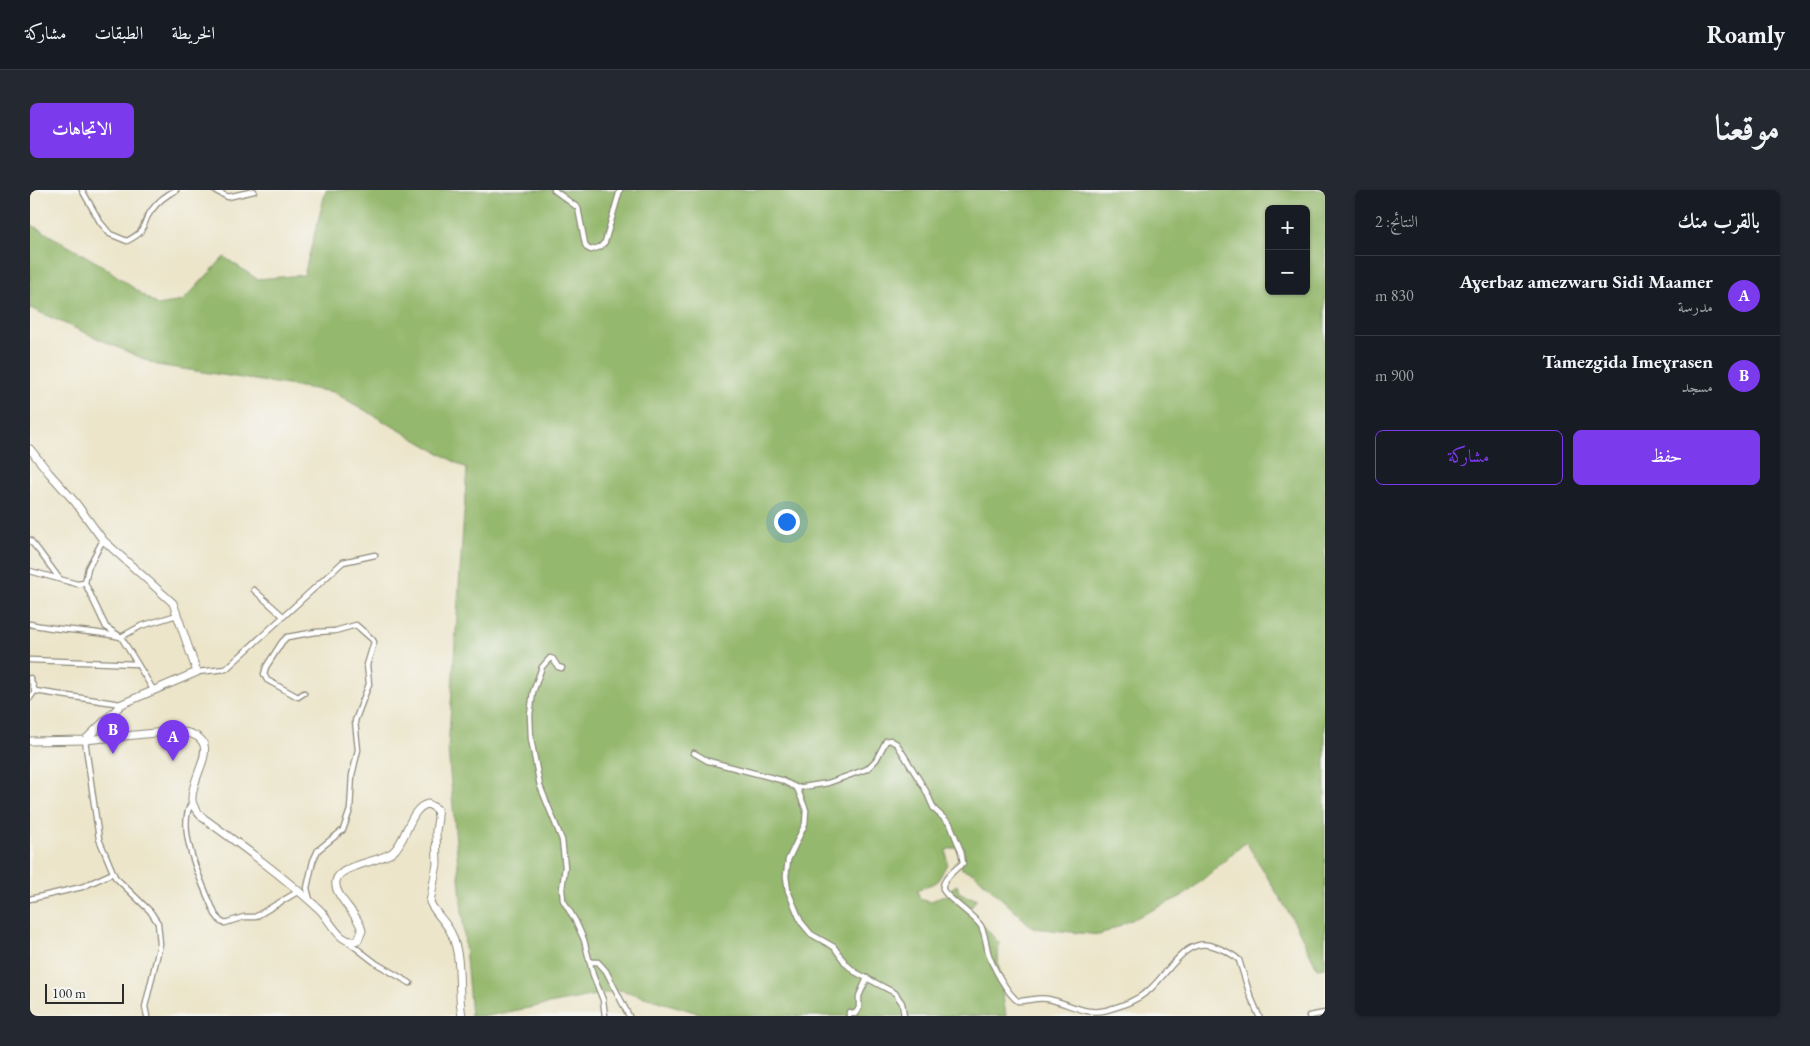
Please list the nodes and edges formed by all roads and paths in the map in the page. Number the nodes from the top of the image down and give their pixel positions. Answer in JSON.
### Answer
{"nodes":[{"id":1,"x":82,"y":190,"type":"edge"},
{"id":2,"x":176,"y":190,"type":"edge"},
{"id":3,"x":214,"y":190,"type":"edge"},
{"id":4,"x":554,"y":190,"type":"edge"},
{"id":5,"x":620,"y":190,"type":"edge"},
{"id":6,"x":254,"y":191,"type":"dead end"},
{"id":7,"x":30,"y":449,"type":"edge"},
{"id":8,"x":30,"y":540,"type":"edge"},
{"id":9,"x":103,"y":540,"type":"junction"},
{"id":10,"x":375,"y":555,"type":"dead end"},
{"id":11,"x":30,"y":572,"type":"edge"},
{"id":12,"x":60,"y":579,"type":"junction"},
{"id":13,"x":85,"y":583,"type":"junction"},
{"id":14,"x":254,"y":590,"type":"dead end"},
{"id":15,"x":177,"y":615,"type":"junction"},
{"id":16,"x":283,"y":616,"type":"junction"},
{"id":17,"x":30,"y":624,"type":"edge"},
{"id":18,"x":121,"y":637,"type":"junction"},
{"id":19,"x":30,"y":660,"type":"edge"},
{"id":20,"x":137,"y":664,"type":"junction"},
{"id":21,"x":562,"y":668,"type":"dead end"},
{"id":22,"x":197,"y":672,"type":"junction"},
{"id":23,"x":30,"y":678,"type":"edge"},
{"id":24,"x":35,"y":691,"type":"junction"},
{"id":25,"x":154,"y":691,"type":"junction"},
{"id":26,"x":304,"y":693,"type":"dead end"},
{"id":27,"x":30,"y":698,"type":"edge"},
{"id":28,"x":122,"y":704,"type":"junction"},
{"id":29,"x":85,"y":740,"type":"junction"},
{"id":30,"x":30,"y":741,"type":"edge"},
{"id":31,"x":694,"y":753,"type":"dead end"},
{"id":32,"x":797,"y":788,"type":"junction"},
{"id":33,"x":192,"y":802,"type":"junction"},
{"id":34,"x":113,"y":873,"type":"junction"},
{"id":35,"x":299,"y":891,"type":"junction"},
{"id":36,"x":30,"y":899,"type":"edge"},
{"id":37,"x":310,"y":901,"type":"junction"},
{"id":38,"x":347,"y":941,"type":"junction"},
{"id":39,"x":590,"y":962,"type":"junction"},
{"id":40,"x":867,"y":978,"type":"junction"},
{"id":41,"x":410,"y":983,"type":"dead end"},
{"id":42,"x":1325,"y":1013,"type":"edge"},
{"id":43,"x":147,"y":1016,"type":"edge"},
{"id":44,"x":462,"y":1016,"type":"edge"},
{"id":45,"x":605,"y":1016,"type":"edge"},
{"id":46,"x":629,"y":1016,"type":"edge"},
{"id":47,"x":849,"y":1016,"type":"edge"},
{"id":48,"x":904,"y":1016,"type":"edge"},
{"id":49,"x":1258,"y":1016,"type":"edge"},
{"id":50,"x":1310,"y":1016,"type":"edge"}],
"edges":[{"from":1,"to":2,"type":"street"},
{"from":3,"to":6,"type":"street"},
{"from":4,"to":5,"type":"street"},
{"from":7,"to":9,"type":"main road"},
{"from":8,"to":12,"type":"street"},
{"from":9,"to":13,"type":"street"},
{"from":9,"to":15,"type":"main road"},
{"from":10,"to":16,"type":"street"},
{"from":11,"to":12,"type":"street"},
{"from":12,"to":13,"type":"street"},
{"from":13,"to":18,"type":"street"},
{"from":14,"to":16,"type":"street"},
{"from":15,"to":18,"type":"street"},
{"from":15,"to":22,"type":"main road"},
{"from":16,"to":22,"type":"street"},
{"from":17,"to":18,"type":"street"},
{"from":18,"to":20,"type":"street"},
{"from":19,"to":20,"type":"street"},
{"from":20,"to":25,"type":"street"},
{"from":21,"to":39,"type":"street"},
{"from":22,"to":25,"type":"main road"},
{"from":23,"to":24,"type":"street"},
{"from":24,"to":27,"type":"street"},
{"from":24,"to":28,"type":"street"},
{"from":25,"to":28,"type":"main road"},
{"from":26,"to":37,"type":"street"},
{"from":28,"to":29,"type":"main road"},
{"from":29,"to":30,"type":"main road"},
{"from":29,"to":33,"type":"main road"},
{"from":29,"to":34,"type":"street"},
{"from":31,"to":32,"type":"street"},
{"from":32,"to":40,"type":"street"},
{"from":32,"to":49,"type":"street"},
{"from":33,"to":35,"type":"main road"},
{"from":33,"to":35,"type":"street"},
{"from":34,"to":36,"type":"street"},
{"from":34,"to":43,"type":"street"},
{"from":35,"to":37,"type":"main road"},
{"from":37,"to":38,"type":"main road"},
{"from":38,"to":41,"type":"street"},
{"from":38,"to":44,"type":"main road"},
{"from":39,"to":45,"type":"street"},
{"from":39,"to":46,"type":"street"},
{"from":40,"to":47,"type":"street"},
{"from":40,"to":48,"type":"street"},
{"from":42,"to":50,"type":"street"}]}
